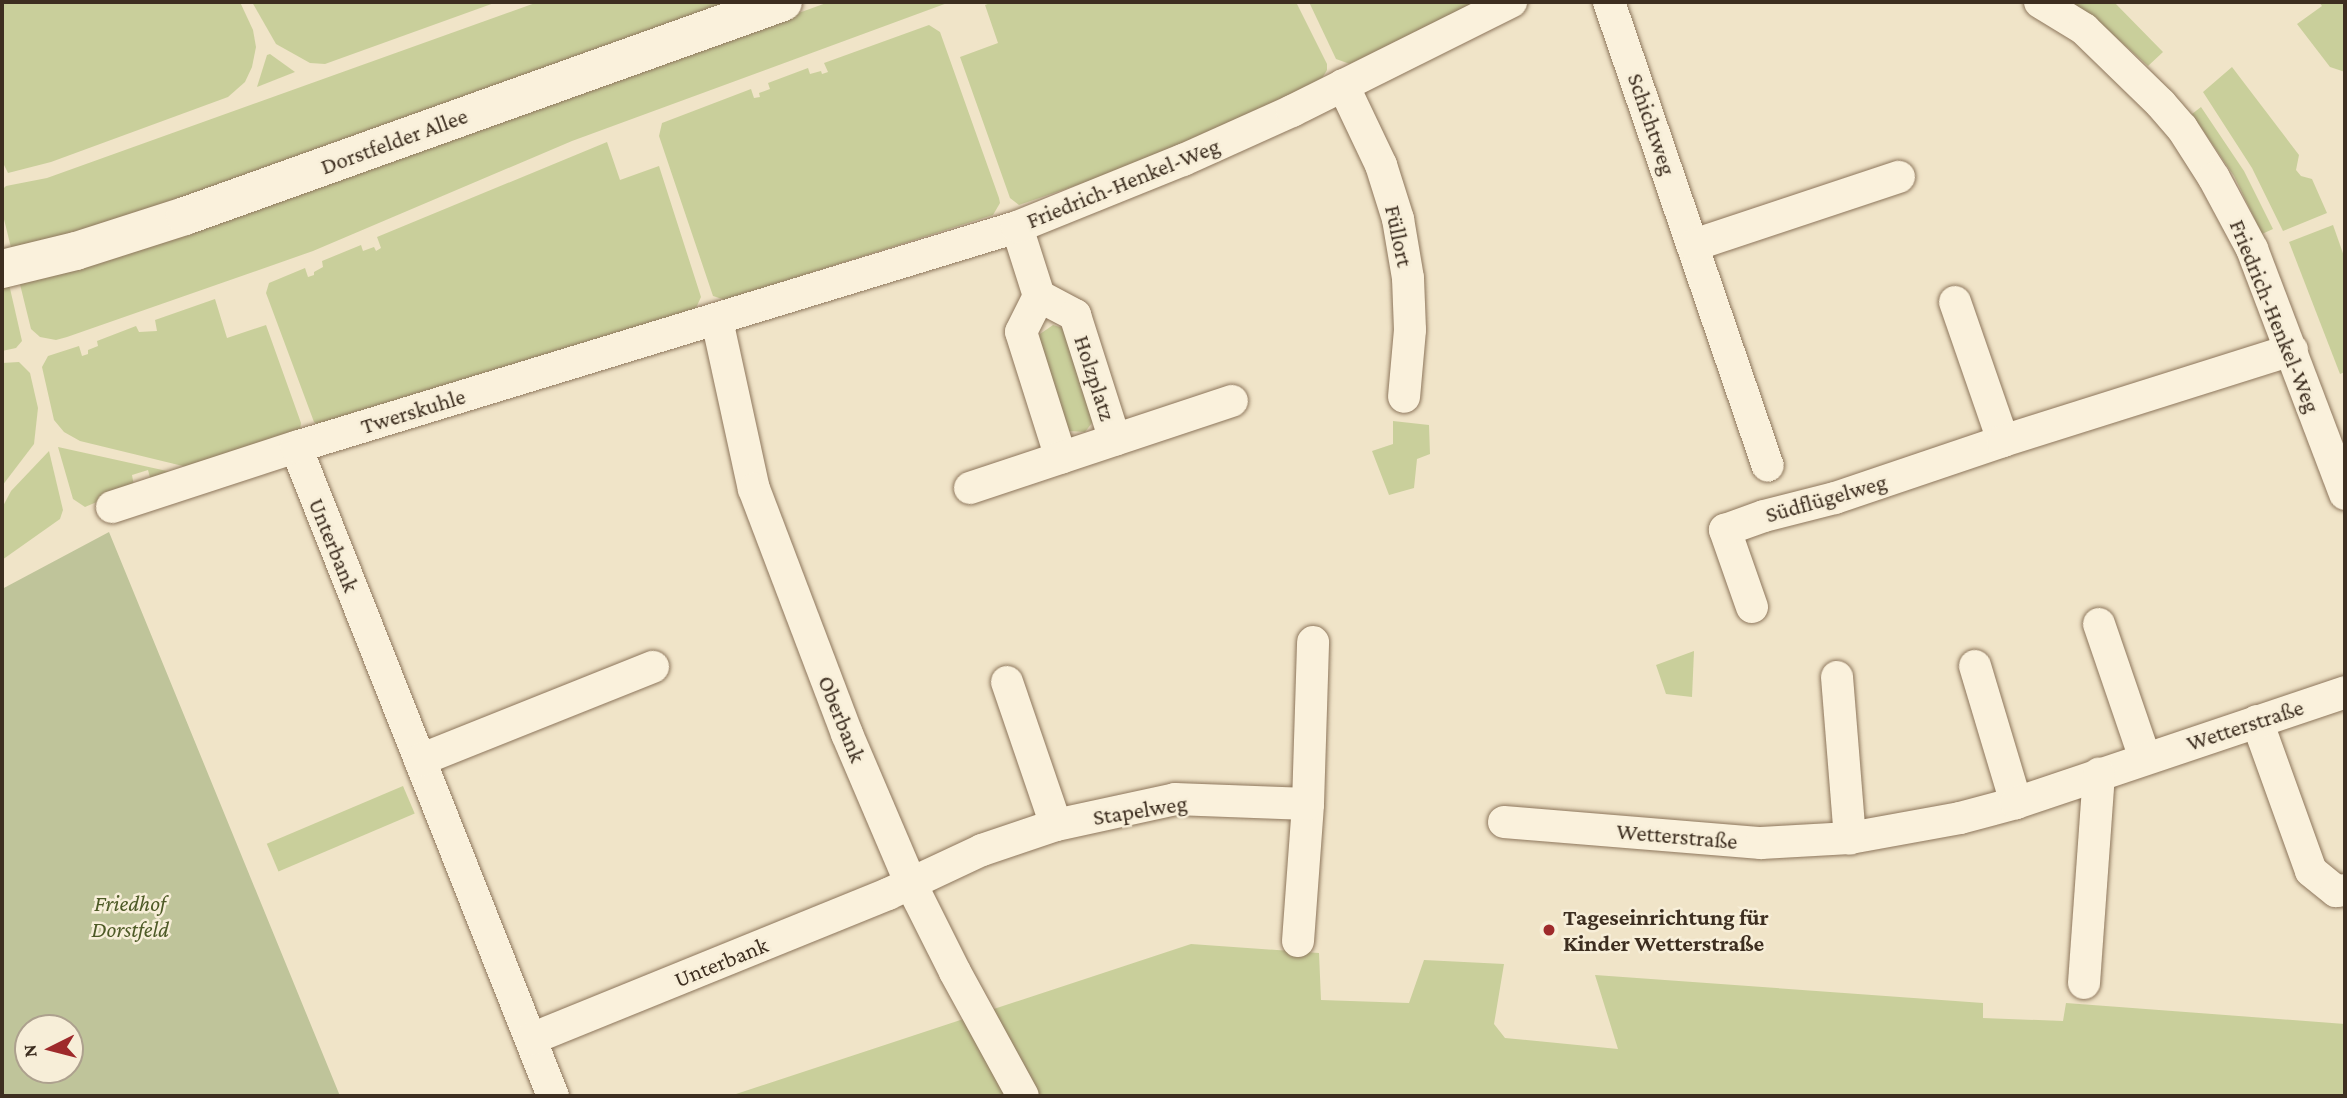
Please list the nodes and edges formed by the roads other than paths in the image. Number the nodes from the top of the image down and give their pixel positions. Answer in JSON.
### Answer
{"nodes":[{"id":1,"x":783,"y":2,"type":"edge"},
{"id":2,"x":1511,"y":2,"type":"edge"},
{"id":3,"x":1609,"y":2,"type":"edge"},
{"id":4,"x":2040,"y":2,"type":"edge"},
{"id":5,"x":1343,"y":85,"type":"junction"},
{"id":6,"x":1899,"y":177,"type":"dead end"},
{"id":7,"x":1017,"y":227,"type":"junction"},
{"id":8,"x":1694,"y":246,"type":"junction"},
{"id":9,"x":2,"y":269,"type":"edge"},
{"id":10,"x":1039,"y":296,"type":"junction"},
{"id":11,"x":1955,"y":302,"type":"dead end"},
{"id":12,"x":716,"y":320,"type":"junction"},
{"id":13,"x":2292,"y":350,"type":"junction"},
{"id":14,"x":1404,"y":397,"type":"dead end"},
{"id":15,"x":1232,"y":401,"type":"dead end"},
{"id":16,"x":1115,"y":440,"type":"junction"},
{"id":17,"x":2003,"y":440,"type":"junction"},
{"id":18,"x":296,"y":447,"type":"junction"},
{"id":19,"x":1060,"y":458,"type":"junction"},
{"id":20,"x":1768,"y":466,"type":"dead end"},
{"id":21,"x":970,"y":488,"type":"dead end"},
{"id":22,"x":2345,"y":494,"type":"edge"},
{"id":23,"x":112,"y":507,"type":"dead end"},
{"id":24,"x":1752,"y":607,"type":"dead end"},
{"id":25,"x":2099,"y":624,"type":"dead end"},
{"id":26,"x":1313,"y":642,"type":"dead end"},
{"id":27,"x":1975,"y":666,"type":"dead end"},
{"id":28,"x":653,"y":667,"type":"dead end"},
{"id":29,"x":1837,"y":677,"type":"dead end"},
{"id":30,"x":1007,"y":682,"type":"dead end"},
{"id":31,"x":2345,"y":692,"type":"edge"},
{"id":32,"x":2258,"y":721,"type":"junction"},
{"id":33,"x":2145,"y":758,"type":"junction"},
{"id":34,"x":420,"y":760,"type":"junction"},
{"id":35,"x":2099,"y":774,"type":"junction"},
{"id":36,"x":2016,"y":803,"type":"junction"},
{"id":37,"x":1308,"y":804,"type":"junction"},
{"id":38,"x":1504,"y":822,"type":"dead end"},
{"id":39,"x":1056,"y":825,"type":"junction"},
{"id":40,"x":1850,"y":838,"type":"junction"},
{"id":41,"x":911,"y":884,"type":"junction"},
{"id":42,"x":2345,"y":890,"type":"edge"},
{"id":43,"x":1298,"y":941,"type":"dead end"},
{"id":44,"x":2084,"y":983,"type":"dead end"},
{"id":45,"x":531,"y":1040,"type":"junction"},
{"id":46,"x":554,"y":1096,"type":"edge"},
{"id":47,"x":1023,"y":1096,"type":"edge"}],
"edges":[{"from":1,"to":9,"type":"main road","name":"Dorstfelder Allee"},
{"from":2,"to":5,"type":"street","name":"Friedrich-Henkel-Weg"},
{"from":3,"to":8,"type":"street","name":"Schichtweg"},
{"from":4,"to":13,"type":"street","name":"Friedrich-Henkel-Weg"},
{"from":5,"to":7,"type":"street","name":"Friedrich-Henkel-Weg"},
{"from":5,"to":14,"type":"street","name":"Füllort"},
{"from":6,"to":8,"type":"street"},
{"from":7,"to":10,"type":"street"},
{"from":7,"to":12,"type":"street","name":"Friedrich-Henkel-Weg"},
{"from":8,"to":20,"type":"street","name":"Schichtweg"},
{"from":10,"to":16,"type":"street","name":"Holzplatz"},
{"from":10,"to":19,"type":"street"},
{"from":11,"to":17,"type":"street"},
{"from":12,"to":18,"type":"street","name":"Twerskuhle"},
{"from":12,"to":41,"type":"street","name":"Oberbank"},
{"from":13,"to":17,"type":"street","name":"Südflügelweg"},
{"from":13,"to":22,"type":"street","name":"Friedrich-Henkel-Weg"},
{"from":15,"to":16,"type":"street","name":"Holzplatz"},
{"from":16,"to":19,"type":"street","name":"Holzplatz"},
{"from":17,"to":24,"type":"street","name":"Südflügelweg"},
{"from":18,"to":23,"type":"street","name":"Twerskuhle"},
{"from":18,"to":34,"type":"street","name":"Unterbank"},
{"from":19,"to":21,"type":"street","name":"Holzplatz"},
{"from":25,"to":33,"type":"street"},
{"from":26,"to":37,"type":"street"},
{"from":27,"to":36,"type":"street"},
{"from":28,"to":34,"type":"street"},
{"from":29,"to":40,"type":"street"},
{"from":30,"to":39,"type":"street"},
{"from":31,"to":32,"type":"street","name":"Wetterstraße"},
{"from":32,"to":33,"type":"street","name":"Wetterstraße"},
{"from":32,"to":42,"type":"street"},
{"from":33,"to":35,"type":"street","name":"Wetterstraße"},
{"from":34,"to":45,"type":"street","name":"Unterbank"},
{"from":35,"to":36,"type":"street","name":"Wetterstraße"},
{"from":35,"to":44,"type":"street"},
{"from":36,"to":40,"type":"street","name":"Wetterstraße"},
{"from":37,"to":39,"type":"street","name":"Stapelweg"},
{"from":37,"to":43,"type":"street"},
{"from":38,"to":40,"type":"street","name":"Wetterstraße"},
{"from":39,"to":41,"type":"street","name":"Stapelweg"},
{"from":41,"to":45,"type":"street","name":"Unterbank"},
{"from":41,"to":47,"type":"street","name":"Oberbank"},
{"from":45,"to":46,"type":"street","name":"Unterbank"}]}
